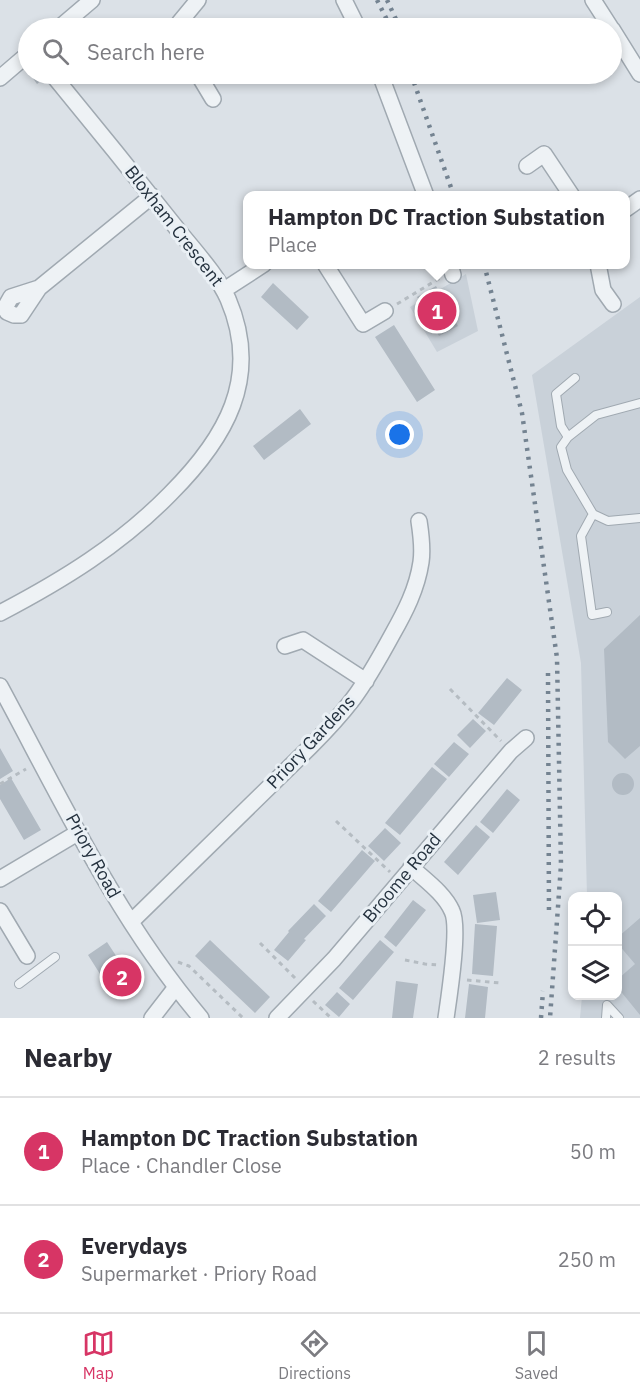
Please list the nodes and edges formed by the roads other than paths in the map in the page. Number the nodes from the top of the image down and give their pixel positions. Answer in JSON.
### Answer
{"nodes":[{"id":1,"x":92,"y":0,"type":"edge"},
{"id":2,"x":198,"y":0,"type":"edge"},
{"id":3,"x":344,"y":0,"type":"edge"},
{"id":4,"x":593,"y":0,"type":"edge"},
{"id":5,"x":71,"y":18,"type":"edge"},
{"id":6,"x":183,"y":18,"type":"edge"},
{"id":7,"x":353,"y":18,"type":"edge"},
{"id":8,"x":604,"y":18,"type":"edge"},
{"id":9,"x":622,"y":46,"type":"edge"},
{"id":10,"x":18,"y":63,"type":"edge"},
{"id":11,"x":640,"y":74,"type":"edge"},
{"id":12,"x":0,"y":78,"type":"edge"},
{"id":13,"x":60,"y":84,"type":"edge"},
{"id":14,"x":204,"y":84,"type":"edge"},
{"id":15,"x":384,"y":84,"type":"edge"},
{"id":16,"x":213,"y":99,"type":"dead end"},
{"id":17,"x":527,"y":166,"type":"dead end"},
{"id":18,"x":424,"y":191,"type":"edge"},
{"id":19,"x":569,"y":191,"type":"edge"},
{"id":20,"x":152,"y":196,"type":"junction"},
{"id":21,"x":256,"y":269,"type":"edge"},
{"id":22,"x":328,"y":269,"type":"edge"},
{"id":23,"x":599,"y":269,"type":"edge"},
{"id":24,"x":39,"y":288,"type":"dead end"},
{"id":25,"x":224,"y":290,"type":"junction"},
{"id":26,"x":613,"y":304,"type":"dead end"},
{"id":27,"x":385,"y":311,"type":"road end"},
{"id":28,"x":575,"y":378,"type":"dead end"},
{"id":29,"x":640,"y":403,"type":"edge"},
{"id":30,"x":568,"y":437,"type":"junction"},
{"id":31,"x":592,"y":514,"type":"junction"},
{"id":32,"x":640,"y":518,"type":"edge"},
{"id":33,"x":419,"y":521,"type":"dead end"},
{"id":34,"x":608,"y":612,"type":"dead end"},
{"id":35,"x":0,"y":613,"type":"edge"},
{"id":36,"x":285,"y":646,"type":"dead end"},
{"id":37,"x":366,"y":681,"type":"junction"},
{"id":38,"x":0,"y":686,"type":"edge"},
{"id":39,"x":526,"y":738,"type":"dead end"},
{"id":40,"x":79,"y":832,"type":"junction"},
{"id":41,"x":411,"y":867,"type":"junction"},
{"id":42,"x":0,"y":879,"type":"edge"},
{"id":43,"x":0,"y":912,"type":"edge"},
{"id":44,"x":131,"y":922,"type":"junction"},
{"id":45,"x":27,"y":956,"type":"joint"},
{"id":46,"x":55,"y":957,"type":"dead end"},
{"id":47,"x":36,"y":971,"type":"junction"},
{"id":48,"x":19,"y":984,"type":"dead end"},
{"id":49,"x":176,"y":987,"type":"junction"},
{"id":50,"x":152,"y":1018,"type":"edge"},
{"id":51,"x":201,"y":1018,"type":"edge"},
{"id":52,"x":277,"y":1018,"type":"edge"},
{"id":53,"x":446,"y":1018,"type":"edge"},
{"id":54,"x":606,"y":1018,"type":"edge"},
{"id":55,"x":619,"y":1018,"type":"edge"}],
"edges":[{"from":1,"to":5,"type":"street"},
{"from":2,"to":6,"type":"street"},
{"from":3,"to":7,"type":"street"},
{"from":4,"to":8,"type":"street"},
{"from":9,"to":11,"type":"street"},
{"from":10,"to":12,"type":"street"},
{"from":13,"to":20,"type":"street","name":"Bloxham Crescent"},
{"from":14,"to":16,"type":"street"},
{"from":15,"to":18,"type":"street"},
{"from":17,"to":19,"type":"street"},
{"from":20,"to":24,"type":"street"},
{"from":20,"to":25,"type":"street","name":"Bloxham Crescent"},
{"from":21,"to":25,"type":"street"},
{"from":22,"to":27,"type":"street"},
{"from":23,"to":26,"type":"street"},
{"from":25,"to":35,"type":"street","name":"Bloxham Crescent"},
{"from":28,"to":30,"type":"lane"},
{"from":29,"to":30,"type":"lane"},
{"from":30,"to":31,"type":"lane"},
{"from":31,"to":32,"type":"lane"},
{"from":31,"to":34,"type":"lane"},
{"from":33,"to":37,"type":"street","name":"Priory Gardens"},
{"from":36,"to":37,"type":"street"},
{"from":37,"to":44,"type":"street","name":"Priory Gardens"},
{"from":38,"to":40,"type":"street","name":"Priory Road"},
{"from":39,"to":41,"type":"street","name":"Broome Road"},
{"from":40,"to":42,"type":"street"},
{"from":40,"to":44,"type":"street","name":"Priory Road"},
{"from":41,"to":52,"type":"street","name":"Broome Road"},
{"from":41,"to":53,"type":"street"},
{"from":43,"to":45,"type":"street"},
{"from":44,"to":49,"type":"street","name":"Priory Road"},
{"from":45,"to":47,"type":"lane"},
{"from":46,"to":47,"type":"lane"},
{"from":47,"to":48,"type":"lane"},
{"from":49,"to":50,"type":"street"},
{"from":49,"to":51,"type":"street","name":"Priory Road"},
{"from":54,"to":55,"type":"lane"}]}
